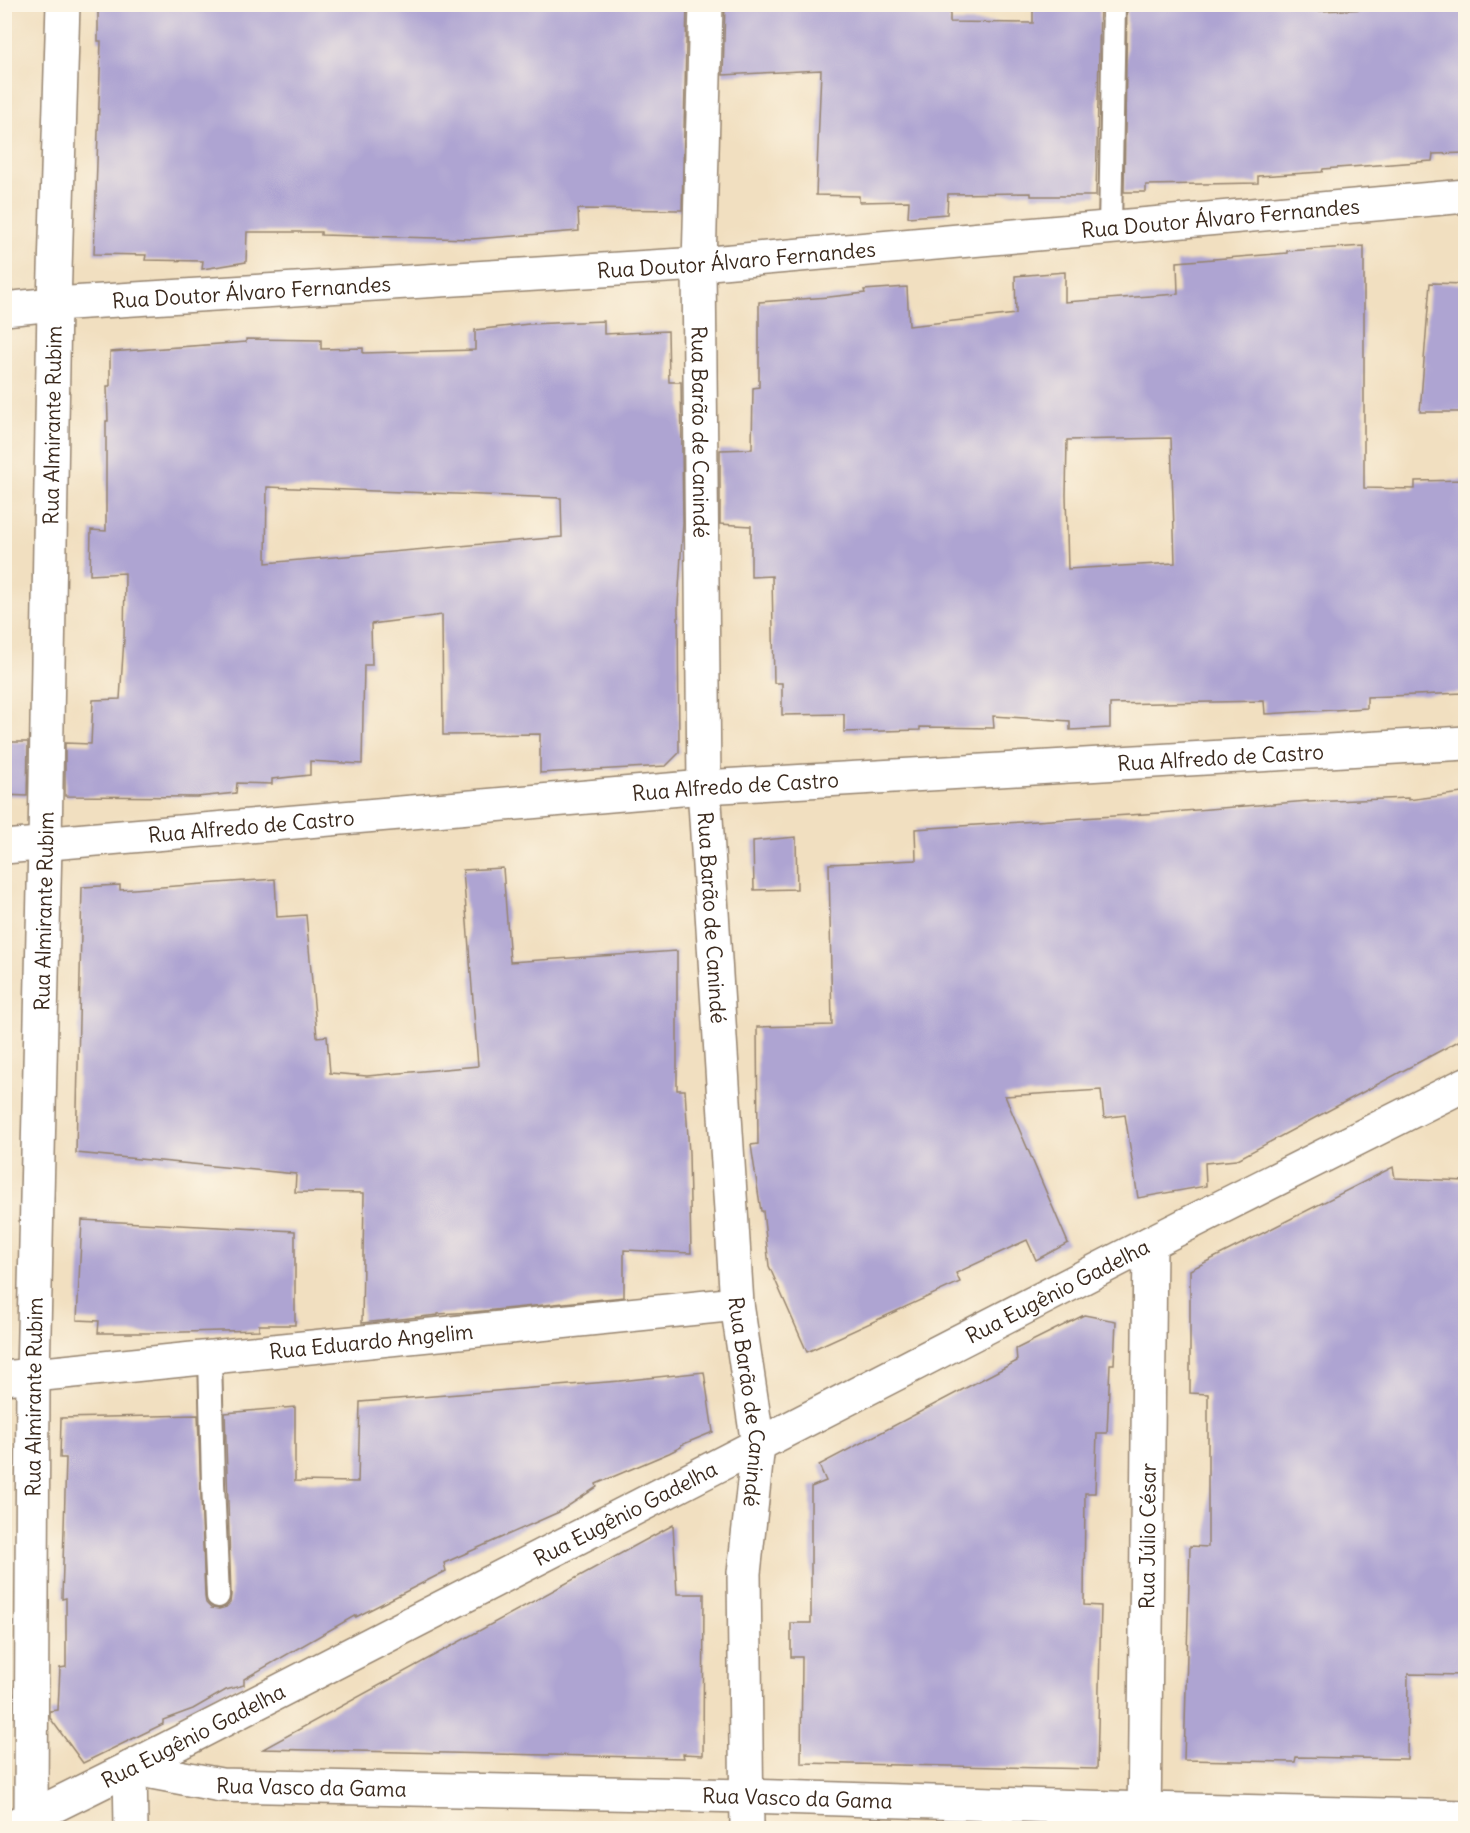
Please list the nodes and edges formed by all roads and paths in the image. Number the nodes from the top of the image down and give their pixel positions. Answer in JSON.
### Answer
{"nodes":[{"id":1,"x":63,"y":4,"type":"edge"},
{"id":2,"x":706,"y":4,"type":"edge"},
{"id":3,"x":1114,"y":4,"type":"edge"},
{"id":4,"x":1466,"y":196,"type":"edge"},
{"id":5,"x":1110,"y":228,"type":"junction"},
{"id":6,"x":699,"y":264,"type":"junction"},
{"id":7,"x":54,"y":304,"type":"junction"},
{"id":8,"x":4,"y":309,"type":"edge"},
{"id":9,"x":1466,"y":743,"type":"edge"},
{"id":10,"x":704,"y":787,"type":"junction"},
{"id":11,"x":45,"y":843,"type":"junction"},
{"id":12,"x":4,"y":847,"type":"edge"},
{"id":13,"x":1466,"y":1084,"type":"edge"},
{"id":14,"x":1150,"y":1243,"type":"junction"},
{"id":15,"x":737,"y":1304,"type":"junction"},
{"id":16,"x":210,"y":1356,"type":"junction"},
{"id":17,"x":19,"y":1377,"type":"edge"},
{"id":18,"x":758,"y":1445,"type":"junction"},
{"id":19,"x":218,"y":1596,"type":"dead end"},
{"id":20,"x":130,"y":1768,"type":"junction"},
{"id":21,"x":746,"y":1796,"type":"junction"},
{"id":22,"x":1466,"y":1817,"type":"edge"},
{"id":23,"x":1145,"y":1819,"type":"edge"},
{"id":24,"x":20,"y":1823,"type":"edge"},
{"id":25,"x":131,"y":1828,"type":"edge"},
{"id":26,"x":747,"y":1828,"type":"edge"}],
"edges":[{"from":1,"to":7,"type":"street","name":"Rua Almirante Rubim"},
{"from":2,"to":6,"type":"street","name":"Rua Barão de Canindé"},
{"from":3,"to":5,"type":"lane"},
{"from":4,"to":5,"type":"street","name":"Rua Doutor Álvaro Fernandes"},
{"from":5,"to":6,"type":"street","name":"Rua Doutor Álvaro Fernandes"},
{"from":6,"to":7,"type":"street","name":"Rua Doutor Álvaro Fernandes"},
{"from":6,"to":10,"type":"street","name":"Rua Barão de Canindé"},
{"from":7,"to":8,"type":"street","name":"Rua Doutor Álvaro Fernandes"},
{"from":7,"to":11,"type":"street","name":"Rua Almirante Rubim"},
{"from":9,"to":10,"type":"street","name":"Rua Alfredo de Castro"},
{"from":10,"to":11,"type":"street","name":"Rua Alfredo de Castro"},
{"from":10,"to":15,"type":"street","name":"Rua Barão de Canindé"},
{"from":11,"to":12,"type":"street","name":"Rua Alfredo de Castro"},
{"from":11,"to":17,"type":"street","name":"Rua Almirante Rubim"},
{"from":13,"to":14,"type":"street","name":"Rua Eugênio Gadelha"},
{"from":14,"to":18,"type":"street","name":"Rua Eugênio Gadelha"},
{"from":14,"to":23,"type":"street","name":"Rua Júlio César"},
{"from":15,"to":16,"type":"street","name":"Rua Eduardo Angelim"},
{"from":15,"to":18,"type":"street","name":"Rua Barão de Canindé"},
{"from":16,"to":17,"type":"street","name":"Rua Eduardo Angelim"},
{"from":16,"to":19,"type":"lane"},
{"from":17,"to":24,"type":"street","name":"Rua Almirante Rubim"},
{"from":18,"to":20,"type":"street","name":"Rua Eugênio Gadelha"},
{"from":18,"to":21,"type":"street","name":"Rua Barão de Canindé"},
{"from":20,"to":21,"type":"street","name":"Rua Vasco da Gama"},
{"from":20,"to":24,"type":"street","name":"Rua Eugênio Gadelha"},
{"from":20,"to":25,"type":"street"},
{"from":21,"to":23,"type":"street","name":"Rua Vasco da Gama"},
{"from":21,"to":26,"type":"street","name":"Rua Barão de Canindé"},
{"from":22,"to":23,"type":"street","name":"Rua Vasco da Gama"}]}
